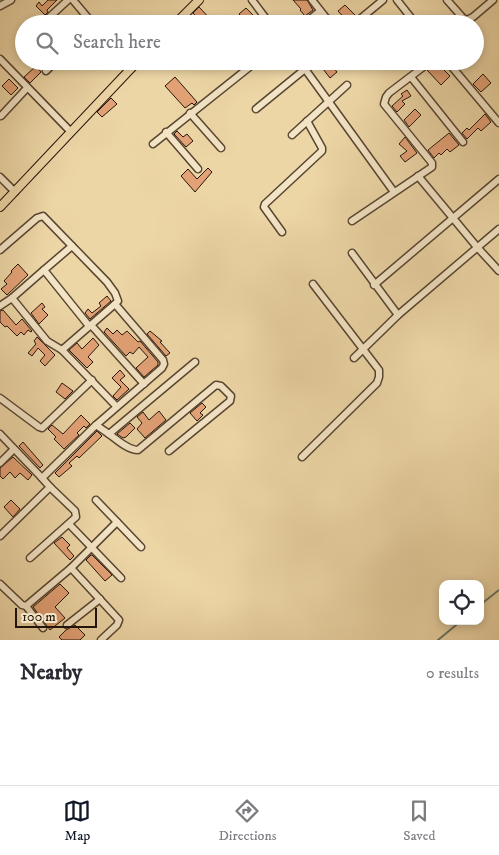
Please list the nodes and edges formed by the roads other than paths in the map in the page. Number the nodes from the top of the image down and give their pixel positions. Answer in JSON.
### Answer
{"nodes":[{"id":1,"x":11,"y":0,"type":"edge"},
{"id":2,"x":68,"y":0,"type":"edge"},
{"id":3,"x":73,"y":0,"type":"edge"},
{"id":4,"x":252,"y":0,"type":"edge"},
{"id":5,"x":312,"y":0,"type":"edge"},
{"id":6,"x":383,"y":0,"type":"edge"},
{"id":7,"x":397,"y":0,"type":"edge"},
{"id":8,"x":447,"y":0,"type":"edge"},
{"id":9,"x":493,"y":0,"type":"edge"},
{"id":10,"x":197,"y":1,"type":"edge"},
{"id":11,"x":0,"y":6,"type":"edge"},
{"id":12,"x":320,"y":10,"type":"junction"},
{"id":13,"x":52,"y":15,"type":"edge"},
{"id":14,"x":86,"y":15,"type":"edge"},
{"id":15,"x":184,"y":15,"type":"edge"},
{"id":16,"x":263,"y":15,"type":"edge"},
{"id":17,"x":314,"y":15,"type":"edge"},
{"id":18,"x":324,"y":15,"type":"edge"},
{"id":19,"x":365,"y":15,"type":"edge"},
{"id":20,"x":407,"y":15,"type":"edge"},
{"id":21,"x":460,"y":15,"type":"edge"},
{"id":22,"x":475,"y":15,"type":"edge"},
{"id":23,"x":0,"y":59,"type":"edge"},
{"id":24,"x":127,"y":70,"type":"edge"},
{"id":25,"x":245,"y":70,"type":"edge"},
{"id":26,"x":304,"y":70,"type":"edge"},
{"id":27,"x":306,"y":70,"type":"edge"},
{"id":28,"x":420,"y":70,"type":"edge"},
{"id":29,"x":455,"y":70,"type":"edge"},
{"id":30,"x":411,"y":77,"type":"junction"},
{"id":31,"x":347,"y":85,"type":"dead end"},
{"id":32,"x":27,"y":88,"type":"junction"},
{"id":33,"x":328,"y":101,"type":"junction"},
{"id":34,"x":256,"y":109,"type":"dead end"},
{"id":35,"x":190,"y":113,"type":"junction"},
{"id":36,"x":1,"y":116,"type":"dead end"},
{"id":37,"x":307,"y":121,"type":"junction"},
{"id":38,"x":499,"y":123,"type":"edge"},
{"id":39,"x":71,"y":132,"type":"junction"},
{"id":40,"x":166,"y":132,"type":"junction"},
{"id":41,"x":292,"y":136,"type":"dead end"},
{"id":42,"x":463,"y":142,"type":"dead end"},
{"id":43,"x":153,"y":144,"type":"dead end"},
{"id":44,"x":221,"y":148,"type":"dead end"},
{"id":45,"x":198,"y":169,"type":"dead end"},
{"id":46,"x":418,"y":176,"type":"junction"},
{"id":47,"x":0,"y":177,"type":"edge"},
{"id":48,"x":499,"y":179,"type":"edge"},
{"id":49,"x":15,"y":192,"type":"junction"},
{"id":50,"x":394,"y":192,"type":"junction"},
{"id":51,"x":0,"y":207,"type":"edge"},
{"id":52,"x":453,"y":218,"type":"junction"},
{"id":53,"x":352,"y":220,"type":"dead end"},
{"id":54,"x":499,"y":229,"type":"edge"},
{"id":55,"x":282,"y":232,"type":"dead end"},
{"id":56,"x":72,"y":246,"type":"junction"},
{"id":57,"x":477,"y":247,"type":"junction"},
{"id":58,"x":0,"y":250,"type":"edge"},
{"id":59,"x":352,"y":253,"type":"dead end"},
{"id":60,"x":44,"y":270,"type":"junction"},
{"id":61,"x":499,"y":271,"type":"edge"},
{"id":62,"x":313,"y":284,"type":"dead end"},
{"id":63,"x":374,"y":285,"type":"junction"},
{"id":64,"x":12,"y":298,"type":"junction"},
{"id":65,"x":115,"y":304,"type":"junction"},
{"id":66,"x":0,"y":306,"type":"edge"},
{"id":67,"x":398,"y":315,"type":"junction"},
{"id":68,"x":90,"y":326,"type":"junction"},
{"id":69,"x":62,"y":350,"type":"junction"},
{"id":70,"x":363,"y":350,"type":"junction"},
{"id":71,"x":354,"y":358,"type":"dead end"},
{"id":72,"x":195,"y":362,"type":"dead end"},
{"id":73,"x":92,"y":380,"type":"junction"},
{"id":74,"x":144,"y":384,"type":"junction"},
{"id":75,"x":0,"y":398,"type":"edge"},
{"id":76,"x":116,"y":406,"type":"junction"},
{"id":77,"x":96,"y":425,"type":"junction"},
{"id":78,"x":0,"y":434,"type":"edge"},
{"id":79,"x":109,"y":434,"type":"junction"},
{"id":80,"x":14,"y":449,"type":"junction"},
{"id":81,"x":169,"y":451,"type":"dead end"},
{"id":82,"x":302,"y":457,"type":"dead end"},
{"id":83,"x":0,"y":463,"type":"edge"},
{"id":84,"x":42,"y":478,"type":"junction"},
{"id":85,"x":50,"y":487,"type":"junction"},
{"id":86,"x":96,"y":500,"type":"dead end"},
{"id":87,"x":118,"y":522,"type":"junction"},
{"id":88,"x":69,"y":524,"type":"junction"},
{"id":89,"x":0,"y":536,"type":"edge"},
{"id":90,"x":141,"y":547,"type":"dead end"},
{"id":91,"x":92,"y":548,"type":"junction"},
{"id":92,"x":30,"y":558,"type":"dead end"},
{"id":93,"x":71,"y":568,"type":"junction"},
{"id":94,"x":121,"y":578,"type":"dead end"},
{"id":95,"x":0,"y":584,"type":"edge"},
{"id":96,"x":100,"y":599,"type":"junction"},
{"id":97,"x":26,"y":606,"type":"junction"},
{"id":98,"x":67,"y":625,"type":"dead end"},
{"id":99,"x":43,"y":628,"type":"dead end"},
{"id":100,"x":101,"y":640,"type":"edge"}],
"edges":[{"from":1,"to":11,"type":"street"},
{"from":2,"to":13,"type":"street"},
{"from":3,"to":14,"type":"street"},
{"from":4,"to":16,"type":"street"},
{"from":5,"to":12,"type":"street"},
{"from":6,"to":19,"type":"street"},
{"from":7,"to":20,"type":"street"},
{"from":8,"to":21,"type":"street"},
{"from":9,"to":22,"type":"street"},
{"from":10,"to":15,"type":"main road"},
{"from":12,"to":17,"type":"street"},
{"from":12,"to":18,"type":"street"},
{"from":23,"to":32,"type":"street"},
{"from":24,"to":39,"type":"main road"},
{"from":25,"to":35,"type":"street"},
{"from":26,"to":34,"type":"street"},
{"from":27,"to":33,"type":"street"},
{"from":28,"to":30,"type":"street"},
{"from":29,"to":38,"type":"street"},
{"from":30,"to":42,"type":"street"},
{"from":30,"to":46,"type":"street"},
{"from":31,"to":33,"type":"street"},
{"from":32,"to":36,"type":"street"},
{"from":32,"to":39,"type":"street"},
{"from":33,"to":37,"type":"street"},
{"from":33,"to":50,"type":"street"},
{"from":35,"to":40,"type":"street"},
{"from":35,"to":44,"type":"street"},
{"from":37,"to":41,"type":"street"},
{"from":37,"to":55,"type":"street"},
{"from":39,"to":49,"type":"main road"},
{"from":40,"to":43,"type":"street"},
{"from":40,"to":45,"type":"street"},
{"from":46,"to":50,"type":"street"},
{"from":46,"to":52,"type":"street"},
{"from":47,"to":49,"type":"street"},
{"from":48,"to":52,"type":"street"},
{"from":49,"to":51,"type":"main road"},
{"from":50,"to":53,"type":"street"},
{"from":52,"to":57,"type":"street"},
{"from":52,"to":63,"type":"street"},
{"from":54,"to":57,"type":"street"},
{"from":56,"to":58,"type":"street"},
{"from":56,"to":60,"type":"street"},
{"from":56,"to":65,"type":"street"},
{"from":57,"to":61,"type":"street"},
{"from":57,"to":67,"type":"street"},
{"from":59,"to":63,"type":"street"},
{"from":60,"to":64,"type":"street"},
{"from":60,"to":68,"type":"street"},
{"from":62,"to":70,"type":"street"},
{"from":63,"to":67,"type":"street"},
{"from":64,"to":66,"type":"street"},
{"from":64,"to":69,"type":"street"},
{"from":65,"to":68,"type":"street"},
{"from":65,"to":74,"type":"street"},
{"from":67,"to":70,"type":"street"},
{"from":68,"to":69,"type":"street"},
{"from":68,"to":74,"type":"street"},
{"from":69,"to":73,"type":"street"},
{"from":70,"to":71,"type":"street"},
{"from":70,"to":82,"type":"street"},
{"from":72,"to":79,"type":"street"},
{"from":73,"to":75,"type":"street"},
{"from":73,"to":76,"type":"street"},
{"from":74,"to":76,"type":"street"},
{"from":76,"to":77,"type":"street"},
{"from":77,"to":79,"type":"street"},
{"from":77,"to":84,"type":"street"},
{"from":78,"to":80,"type":"street"},
{"from":79,"to":81,"type":"street"},
{"from":80,"to":83,"type":"street"},
{"from":80,"to":84,"type":"street"},
{"from":84,"to":85,"type":"street"},
{"from":85,"to":88,"type":"street"},
{"from":85,"to":89,"type":"street"},
{"from":86,"to":87,"type":"street"},
{"from":87,"to":90,"type":"street"},
{"from":87,"to":91,"type":"street"},
{"from":88,"to":91,"type":"street"},
{"from":88,"to":92,"type":"street"},
{"from":91,"to":93,"type":"street"},
{"from":91,"to":94,"type":"street"},
{"from":93,"to":96,"type":"street"},
{"from":93,"to":97,"type":"street"},
{"from":95,"to":97,"type":"street"},
{"from":96,"to":98,"type":"street"},
{"from":96,"to":100,"type":"street"},
{"from":97,"to":99,"type":"street"}]}
